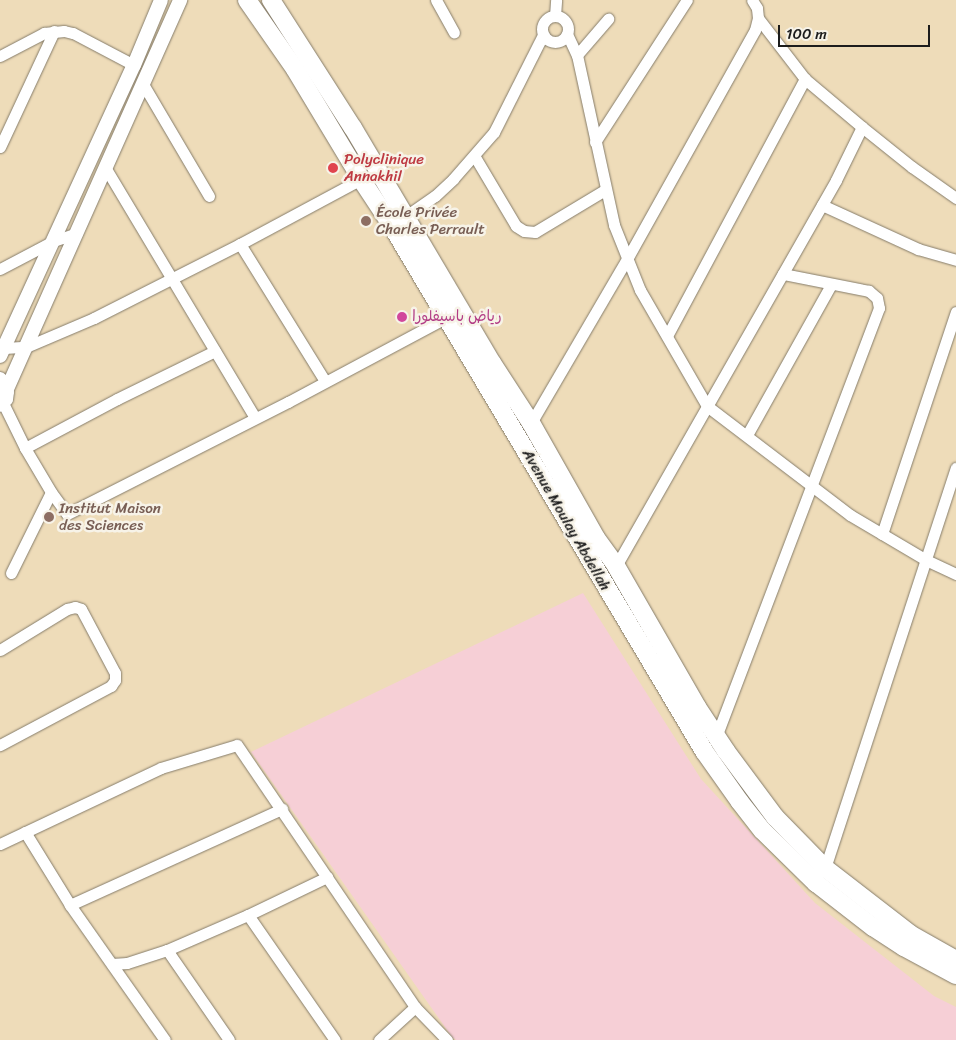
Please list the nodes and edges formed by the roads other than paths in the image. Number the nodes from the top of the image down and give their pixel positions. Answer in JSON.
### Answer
{"nodes":[{"id":1,"x":161,"y":0,"type":"edge"},
{"id":2,"x":180,"y":0,"type":"edge"},
{"id":3,"x":247,"y":0,"type":"edge"},
{"id":4,"x":271,"y":0,"type":"edge"},
{"id":5,"x":436,"y":0,"type":"edge"},
{"id":6,"x":687,"y":0,"type":"edge"},
{"id":7,"x":752,"y":0,"type":"edge"},
{"id":8,"x":556,"y":1,"type":"edge"},
{"id":9,"x":555,"y":16,"type":"junction"},
{"id":10,"x":758,"y":18,"type":"junction"},
{"id":11,"x":608,"y":19,"type":"dead end"},
{"id":12,"x":54,"y":31,"type":"junction"},
{"id":13,"x":454,"y":32,"type":"dead end"},
{"id":14,"x":567,"y":34,"type":"junction"},
{"id":15,"x":543,"y":35,"type":"junction"},
{"id":16,"x":577,"y":55,"type":"junction"},
{"id":17,"x":0,"y":56,"type":"edge"},
{"id":18,"x":134,"y":65,"type":"junction"},
{"id":19,"x":806,"y":79,"type":"junction"},
{"id":20,"x":143,"y":84,"type":"junction"},
{"id":21,"x":862,"y":127,"type":"junction"},
{"id":22,"x":595,"y":142,"type":"junction"},
{"id":23,"x":0,"y":147,"type":"edge"},
{"id":24,"x":475,"y":157,"type":"junction"},
{"id":25,"x":106,"y":168,"type":"junction"},
{"id":26,"x":360,"y":178,"type":"junction"},
{"id":27,"x":605,"y":190,"type":"junction"},
{"id":28,"x":209,"y":196,"type":"dead end"},
{"id":29,"x":956,"y":198,"type":"edge"},
{"id":30,"x":822,"y":205,"type":"junction"},
{"id":31,"x":406,"y":216,"type":"junction"},
{"id":32,"x":77,"y":233,"type":"junction"},
{"id":33,"x":54,"y":241,"type":"junction"},
{"id":34,"x":240,"y":244,"type":"junction"},
{"id":35,"x":627,"y":259,"type":"junction"},
{"id":36,"x":956,"y":260,"type":"edge"},
{"id":37,"x":0,"y":269,"type":"edge"},
{"id":38,"x":783,"y":274,"type":"junction"},
{"id":39,"x":171,"y":278,"type":"junction"},
{"id":40,"x":831,"y":285,"type":"junction"},
{"id":41,"x":956,"y":312,"type":"edge"},
{"id":42,"x":445,"y":318,"type":"junction"},
{"id":43,"x":667,"y":336,"type":"junction"},
{"id":44,"x":26,"y":347,"type":"junction"},
{"id":45,"x":215,"y":351,"type":"junction"},
{"id":46,"x":2,"y":352,"type":"edge"},
{"id":47,"x":325,"y":381,"type":"junction"},
{"id":48,"x":3,"y":394,"type":"edge"},
{"id":49,"x":707,"y":406,"type":"junction"},
{"id":50,"x":255,"y":418,"type":"junction"},
{"id":51,"x":531,"y":423,"type":"junction"},
{"id":52,"x":747,"y":436,"type":"junction"},
{"id":53,"x":25,"y":448,"type":"junction"},
{"id":54,"x":956,"y":468,"type":"edge"},
{"id":55,"x":811,"y":488,"type":"junction"},
{"id":56,"x":51,"y":492,"type":"junction"},
{"id":57,"x":882,"y":534,"type":"junction"},
{"id":58,"x":926,"y":560,"type":"junction"},
{"id":59,"x":616,"y":566,"type":"junction"},
{"id":60,"x":11,"y":573,"type":"dead end"},
{"id":61,"x":956,"y":574,"type":"edge"},
{"id":62,"x":0,"y":650,"type":"edge"},
{"id":63,"x":716,"y":737,"type":"junction"},
{"id":64,"x":0,"y":745,"type":"edge"},
{"id":65,"x":282,"y":809,"type":"junction"},
{"id":66,"x":26,"y":832,"type":"junction"},
{"id":67,"x":0,"y":844,"type":"edge"},
{"id":68,"x":825,"y":868,"type":"junction"},
{"id":69,"x":327,"y":877,"type":"junction"},
{"id":70,"x":70,"y":904,"type":"junction"},
{"id":71,"x":248,"y":915,"type":"junction"},
{"id":72,"x":168,"y":950,"type":"junction"},
{"id":73,"x":956,"y":960,"type":"edge"},
{"id":74,"x":112,"y":964,"type":"junction"},
{"id":75,"x":956,"y":975,"type":"edge"},
{"id":76,"x":415,"y":1007,"type":"junction"},
{"id":77,"x":165,"y":1040,"type":"edge"},
{"id":78,"x":229,"y":1040,"type":"edge"},
{"id":79,"x":335,"y":1040,"type":"edge"},
{"id":80,"x":379,"y":1040,"type":"edge"},
{"id":81,"x":447,"y":1040,"type":"edge"}],
"edges":[{"from":1,"to":18,"type":"street"},
{"from":2,"to":20,"type":"street"},
{"from":3,"to":26,"type":"main road","name":"Avenue Moulay Abdellah"},
{"from":4,"to":31,"type":"main road","name":"Avenue Moulay Abdellah"},
{"from":5,"to":13,"type":"street"},
{"from":6,"to":22,"type":"street"},
{"from":7,"to":10,"type":"street"},
{"from":8,"to":9,"type":"street"},
{"from":9,"to":14,"type":"street"},
{"from":9,"to":15,"type":"street"},
{"from":10,"to":19,"type":"street"},
{"from":10,"to":35,"type":"street"},
{"from":11,"to":16,"type":"street"},
{"from":12,"to":17,"type":"street"},
{"from":12,"to":18,"type":"street"},
{"from":12,"to":23,"type":"street"},
{"from":14,"to":15,"type":"street"},
{"from":14,"to":16,"type":"street"},
{"from":15,"to":24,"type":"street"},
{"from":16,"to":22,"type":"street"},
{"from":18,"to":33,"type":"street"},
{"from":19,"to":21,"type":"street"},
{"from":19,"to":43,"type":"street"},
{"from":20,"to":25,"type":"street"},
{"from":20,"to":28,"type":"street"},
{"from":21,"to":29,"type":"street"},
{"from":21,"to":30,"type":"street"},
{"from":22,"to":27,"type":"street"},
{"from":24,"to":27,"type":"street"},
{"from":24,"to":31,"type":"street"},
{"from":25,"to":32,"type":"street"},
{"from":25,"to":39,"type":"street"},
{"from":26,"to":34,"type":"street"},
{"from":26,"to":42,"type":"main road","name":"Avenue Moulay Abdellah"},
{"from":27,"to":35,"type":"street"},
{"from":30,"to":36,"type":"street"},
{"from":30,"to":38,"type":"street"},
{"from":31,"to":51,"type":"main road","name":"Avenue Moulay Abdellah"},
{"from":32,"to":33,"type":"street"},
{"from":32,"to":44,"type":"street"},
{"from":33,"to":37,"type":"street"},
{"from":33,"to":46,"type":"street"},
{"from":34,"to":39,"type":"street"},
{"from":34,"to":47,"type":"street"},
{"from":35,"to":43,"type":"street"},
{"from":35,"to":51,"type":"street"},
{"from":38,"to":40,"type":"street"},
{"from":38,"to":49,"type":"street"},
{"from":39,"to":44,"type":"street"},
{"from":39,"to":45,"type":"street"},
{"from":40,"to":52,"type":"street"},
{"from":40,"to":55,"type":"street"},
{"from":41,"to":57,"type":"street"},
{"from":42,"to":47,"type":"street"},
{"from":42,"to":75,"type":"main road","name":"Avenue Moulay Abdellah"},
{"from":43,"to":49,"type":"street"},
{"from":44,"to":46,"type":"street"},
{"from":44,"to":48,"type":"street"},
{"from":45,"to":50,"type":"street"},
{"from":45,"to":53,"type":"street"},
{"from":47,"to":50,"type":"street"},
{"from":48,"to":53,"type":"street"},
{"from":49,"to":52,"type":"street"},
{"from":49,"to":59,"type":"street"},
{"from":50,"to":56,"type":"street"},
{"from":51,"to":59,"type":"main road","name":"Avenue Moulay Abdellah"},
{"from":52,"to":55,"type":"street"},
{"from":53,"to":56,"type":"street"},
{"from":54,"to":58,"type":"street"},
{"from":55,"to":57,"type":"street"},
{"from":55,"to":63,"type":"street"},
{"from":56,"to":60,"type":"street"},
{"from":57,"to":58,"type":"street"},
{"from":58,"to":61,"type":"street"},
{"from":58,"to":68,"type":"street"},
{"from":59,"to":63,"type":"main road","name":"Avenue Moulay Abdellah"},
{"from":62,"to":64,"type":"street"},
{"from":63,"to":68,"type":"main road","name":"Avenue Moulay Abdellah"},
{"from":65,"to":66,"type":"street"},
{"from":65,"to":69,"type":"street"},
{"from":65,"to":70,"type":"street"},
{"from":66,"to":67,"type":"street"},
{"from":66,"to":70,"type":"street"},
{"from":68,"to":73,"type":"main road","name":"Avenue Moulay Abdellah"},
{"from":69,"to":71,"type":"street"},
{"from":69,"to":76,"type":"street"},
{"from":70,"to":74,"type":"street"},
{"from":71,"to":72,"type":"street"},
{"from":71,"to":79,"type":"street"},
{"from":72,"to":74,"type":"street"},
{"from":72,"to":78,"type":"street"},
{"from":74,"to":77,"type":"street"},
{"from":76,"to":80,"type":"street"},
{"from":76,"to":81,"type":"street"}]}
